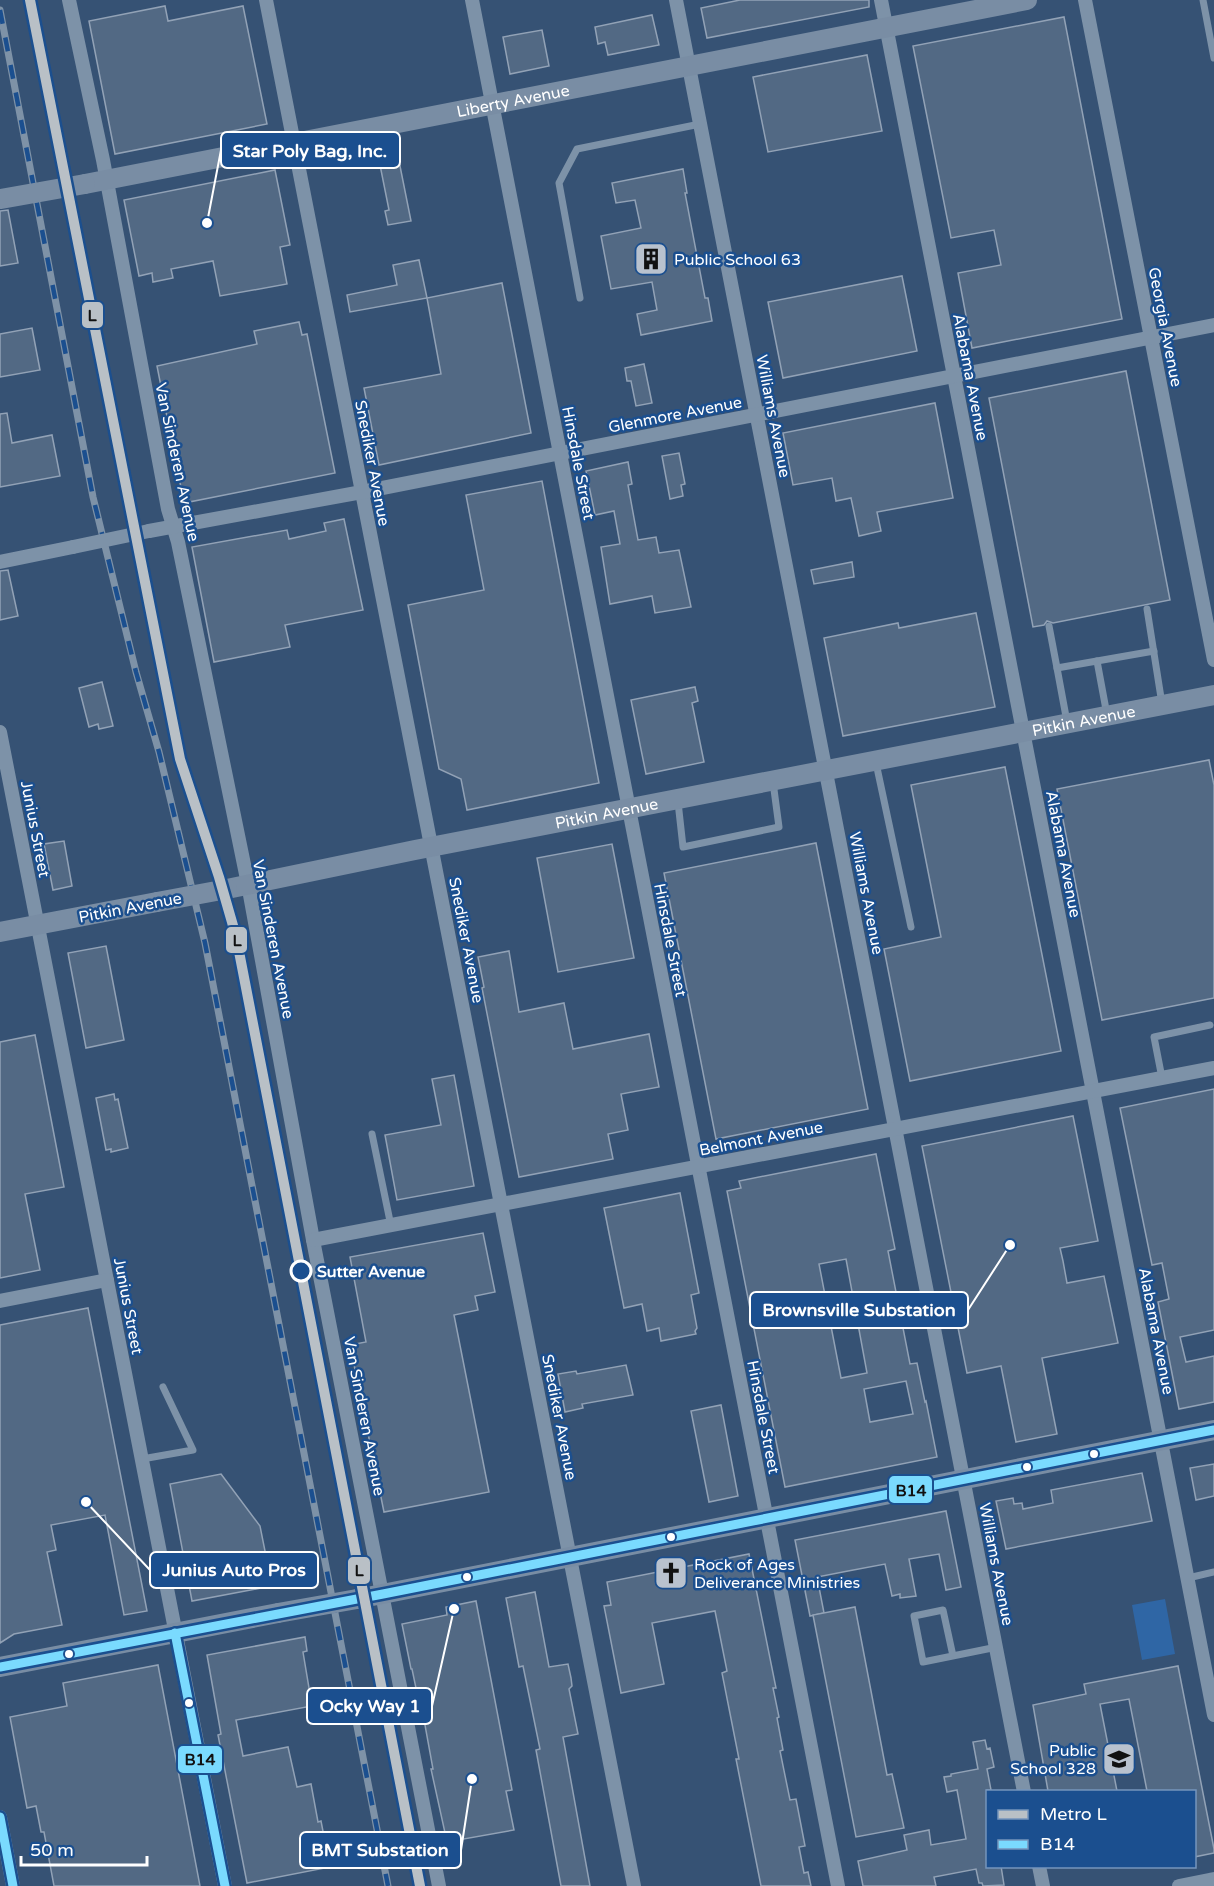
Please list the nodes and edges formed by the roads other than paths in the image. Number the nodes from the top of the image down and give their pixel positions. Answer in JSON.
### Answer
{"nodes":[{"id":1,"x":69,"y":0,"type":"edge"},
{"id":2,"x":266,"y":0,"type":"edge"},
{"id":3,"x":472,"y":0,"type":"edge"},
{"id":4,"x":676,"y":0,"type":"edge"},
{"id":5,"x":881,"y":0,"type":"edge"},
{"id":6,"x":1027,"y":0,"type":"edge"},
{"id":7,"x":1085,"y":0,"type":"edge"},
{"id":8,"x":1203,"y":0,"type":"edge"},
{"id":9,"x":886,"y":28,"type":"junction"},
{"id":10,"x":1214,"y":58,"type":"edge"},
{"id":11,"x":689,"y":65,"type":"junction"},
{"id":12,"x":492,"y":104,"type":"junction"},
{"id":13,"x":700,"y":124,"type":"junction"},
{"id":14,"x":293,"y":143,"type":"junction"},
{"id":15,"x":106,"y":180,"type":"junction"},
{"id":16,"x":0,"y":199,"type":"edge"},
{"id":17,"x":580,"y":298,"type":"dead end"},
{"id":18,"x":1213,"y":328,"type":"edge"},
{"id":19,"x":1151,"y":337,"type":"junction"},
{"id":20,"x":954,"y":376,"type":"junction"},
{"id":21,"x":757,"y":414,"type":"junction"},
{"id":22,"x":560,"y":453,"type":"junction"},
{"id":23,"x":362,"y":492,"type":"junction"},
{"id":24,"x":174,"y":527,"type":"junction"},
{"id":25,"x":0,"y":562,"type":"edge"},
{"id":26,"x":1147,"y":609,"type":"dead end"},
{"id":27,"x":1049,"y":626,"type":"dead end"},
{"id":28,"x":1154,"y":651,"type":"junction"},
{"id":29,"x":1214,"y":660,"type":"edge"},
{"id":30,"x":1097,"y":661,"type":"junction"},
{"id":31,"x":1057,"y":668,"type":"junction"},
{"id":32,"x":1214,"y":695,"type":"edge"},
{"id":33,"x":1163,"y":705,"type":"junction"},
{"id":34,"x":1107,"y":716,"type":"junction"},
{"id":35,"x":1068,"y":723,"type":"junction"},
{"id":36,"x":1024,"y":731,"type":"junction"},
{"id":37,"x":0,"y":732,"type":"edge"},
{"id":38,"x":876,"y":761,"type":"junction"},
{"id":39,"x":826,"y":771,"type":"junction"},
{"id":40,"x":773,"y":781,"type":"junction"},
{"id":41,"x":678,"y":799,"type":"junction"},
{"id":42,"x":629,"y":809,"type":"junction"},
{"id":43,"x":432,"y":847,"type":"junction"},
{"id":44,"x":248,"y":884,"type":"junction"},
{"id":45,"x":38,"y":925,"type":"junction"},
{"id":46,"x":912,"y":927,"type":"dead end"},
{"id":47,"x":0,"y":932,"type":"edge"},
{"id":48,"x":1210,"y":1025,"type":"dead end"},
{"id":49,"x":1214,"y":1068,"type":"edge"},
{"id":50,"x":1162,"y":1078,"type":"junction"},
{"id":51,"x":1094,"y":1091,"type":"junction"},
{"id":52,"x":896,"y":1129,"type":"junction"},
{"id":53,"x":372,"y":1134,"type":"dead end"},
{"id":54,"x":699,"y":1166,"type":"junction"},
{"id":55,"x":501,"y":1204,"type":"junction"},
{"id":56,"x":391,"y":1226,"type":"junction"},
{"id":57,"x":313,"y":1240,"type":"junction"},
{"id":58,"x":107,"y":1280,"type":"junction"},
{"id":59,"x":0,"y":1301,"type":"edge"},
{"id":60,"x":163,"y":1387,"type":"dead end"},
{"id":61,"x":1214,"y":1430,"type":"edge"},
{"id":62,"x":1162,"y":1441,"type":"junction"},
{"id":63,"x":142,"y":1459,"type":"junction"},
{"id":64,"x":964,"y":1480,"type":"junction"},
{"id":65,"x":767,"y":1518,"type":"junction"},
{"id":66,"x":570,"y":1556,"type":"junction"},
{"id":67,"x":1214,"y":1572,"type":"edge"},
{"id":68,"x":1188,"y":1578,"type":"junction"},
{"id":69,"x":383,"y":1594,"type":"junction"},
{"id":70,"x":175,"y":1633,"type":"junction"},
{"id":71,"x":997,"y":1647,"type":"junction"},
{"id":72,"x":953,"y":1656,"type":"junction"},
{"id":73,"x":0,"y":1667,"type":"edge"},
{"id":74,"x":1214,"y":1715,"type":"edge"},
{"id":75,"x":1024,"y":1790,"type":"edge"},
{"id":76,"x":0,"y":1817,"type":"edge"},
{"id":77,"x":1039,"y":1868,"type":"edge"},
{"id":78,"x":1214,"y":1879,"type":"edge"},
{"id":79,"x":13,"y":1886,"type":"edge"},
{"id":80,"x":225,"y":1886,"type":"edge"},
{"id":81,"x":440,"y":1886,"type":"edge"},
{"id":82,"x":634,"y":1886,"type":"edge"},
{"id":83,"x":838,"y":1886,"type":"edge"},
{"id":84,"x":1043,"y":1886,"type":"edge"},
{"id":85,"x":1179,"y":1886,"type":"edge"}],
"edges":[{"from":1,"to":15,"type":"street","name":"Van Sinderen Avenue"},
{"from":2,"to":14,"type":"street","name":"Snediker Avenue"},
{"from":3,"to":12,"type":"street","name":"Hinsdale Street"},
{"from":4,"to":11,"type":"street","name":"Williams Avenue"},
{"from":5,"to":9,"type":"street","name":"Alabama Avenue"},
{"from":6,"to":9,"type":"street","name":"Liberty Avenue"},
{"from":7,"to":19,"type":"street","name":"Georgia Avenue"},
{"from":8,"to":10,"type":"lane"},
{"from":9,"to":11,"type":"street","name":"Liberty Avenue"},
{"from":9,"to":20,"type":"street","name":"Alabama Avenue"},
{"from":11,"to":12,"type":"street","name":"Liberty Avenue"},
{"from":11,"to":13,"type":"street","name":"Williams Avenue"},
{"from":12,"to":14,"type":"street","name":"Liberty Avenue"},
{"from":12,"to":22,"type":"street","name":"Hinsdale Street"},
{"from":13,"to":17,"type":"lane"},
{"from":13,"to":21,"type":"street","name":"Williams Avenue"},
{"from":14,"to":15,"type":"street","name":"Liberty Avenue"},
{"from":14,"to":23,"type":"street","name":"Snediker Avenue"},
{"from":15,"to":16,"type":"street","name":"Liberty Avenue","bridge":true},
{"from":15,"to":24,"type":"street","name":"Van Sinderen Avenue"},
{"from":18,"to":19,"type":"street","name":"Glenmore Avenue"},
{"from":19,"to":20,"type":"street","name":"Glenmore Avenue"},
{"from":19,"to":29,"type":"street","name":"Georgia Avenue"},
{"from":20,"to":21,"type":"street","name":"Glenmore Avenue"},
{"from":20,"to":36,"type":"street","name":"Alabama Avenue"},
{"from":21,"to":22,"type":"street","name":"Glenmore Avenue"},
{"from":21,"to":39,"type":"street","name":"Williams Avenue"},
{"from":22,"to":23,"type":"street","name":"Glenmore Avenue"},
{"from":22,"to":42,"type":"street","name":"Hinsdale Street"},
{"from":23,"to":24,"type":"street","name":"Glenmore Avenue"},
{"from":23,"to":43,"type":"street","name":"Snediker Avenue"},
{"from":24,"to":25,"type":"street","name":"Glenmore Avenue","bridge":true},
{"from":24,"to":44,"type":"street","name":"Van Sinderen Avenue"},
{"from":26,"to":28,"type":"lane"},
{"from":27,"to":31,"type":"lane"},
{"from":28,"to":30,"type":"lane"},
{"from":28,"to":33,"type":"lane"},
{"from":30,"to":31,"type":"lane"},
{"from":30,"to":34,"type":"lane"},
{"from":31,"to":35,"type":"lane"},
{"from":32,"to":33,"type":"street","name":"Pitkin Avenue"},
{"from":33,"to":34,"type":"street","name":"Pitkin Avenue"},
{"from":34,"to":35,"type":"street","name":"Pitkin Avenue"},
{"from":35,"to":36,"type":"street","name":"Pitkin Avenue"},
{"from":36,"to":38,"type":"street","name":"Pitkin Avenue"},
{"from":36,"to":51,"type":"street","name":"Alabama Avenue"},
{"from":37,"to":45,"type":"street","name":"Junius Street"},
{"from":38,"to":39,"type":"street","name":"Pitkin Avenue"},
{"from":38,"to":46,"type":"lane"},
{"from":39,"to":40,"type":"street","name":"Pitkin Avenue"},
{"from":39,"to":52,"type":"street","name":"Williams Avenue"},
{"from":40,"to":41,"type":"street","name":"Pitkin Avenue"},
{"from":40,"to":41,"type":"lane"},
{"from":41,"to":42,"type":"street","name":"Pitkin Avenue"},
{"from":42,"to":43,"type":"street","name":"Pitkin Avenue"},
{"from":42,"to":54,"type":"street","name":"Hinsdale Street"},
{"from":43,"to":44,"type":"street","name":"Pitkin Avenue"},
{"from":43,"to":55,"type":"street","name":"Snediker Avenue"},
{"from":44,"to":45,"type":"street","name":"Pitkin Avenue","bridge":true},
{"from":44,"to":57,"type":"street","name":"Van Sinderen Avenue"},
{"from":45,"to":47,"type":"street","name":"Pitkin Avenue"},
{"from":45,"to":58,"type":"street","name":"Junius Street"},
{"from":48,"to":50,"type":"lane"},
{"from":49,"to":50,"type":"street","name":"Belmont Avenue"},
{"from":50,"to":51,"type":"street","name":"Belmont Avenue"},
{"from":51,"to":52,"type":"street","name":"Belmont Avenue"},
{"from":51,"to":62,"type":"street","name":"Alabama Avenue"},
{"from":52,"to":54,"type":"street","name":"Belmont Avenue"},
{"from":52,"to":64,"type":"street","name":"Williams Avenue"},
{"from":53,"to":56,"type":"lane"},
{"from":54,"to":55,"type":"street","name":"Belmont Avenue"},
{"from":54,"to":65,"type":"street","name":"Hinsdale Street"},
{"from":55,"to":56,"type":"street","name":"Belmont Avenue"},
{"from":55,"to":66,"type":"street","name":"Snediker Avenue"},
{"from":56,"to":57,"type":"street","name":"Belmont Avenue"},
{"from":57,"to":69,"type":"street","name":"Van Sinderen Avenue"},
{"from":58,"to":59,"type":"street"},
{"from":58,"to":63,"type":"street","name":"Junius Street"},
{"from":60,"to":63,"type":"lane"},
{"from":61,"to":62,"type":"street"},
{"from":62,"to":64,"type":"street"},
{"from":62,"to":68,"type":"street","name":"Alabama Avenue"},
{"from":63,"to":70,"type":"street","name":"Junius Street"},
{"from":64,"to":65,"type":"street"},
{"from":64,"to":71,"type":"street","name":"Williams Avenue"},
{"from":65,"to":66,"type":"street"},
{"from":65,"to":83,"type":"street","name":"Hinsdale Street"},
{"from":66,"to":69,"type":"street"},
{"from":66,"to":82,"type":"street","name":"Snediker Avenue"},
{"from":67,"to":68,"type":"lane"},
{"from":68,"to":74,"type":"street","name":"Alabama Avenue"},
{"from":69,"to":70,"type":"street","bridge":true},
{"from":69,"to":81,"type":"street","name":"Van Sinderen Avenue"},
{"from":70,"to":73,"type":"street"},
{"from":70,"to":80,"type":"street","name":"Junius Street"},
{"from":71,"to":72,"type":"lane"},
{"from":71,"to":75,"type":"street","name":"Williams Avenue"},
{"from":72,"to":72,"type":"lane"},
{"from":76,"to":79,"type":"street"},
{"from":77,"to":84,"type":"street"},
{"from":78,"to":85,"type":"street"}]}
